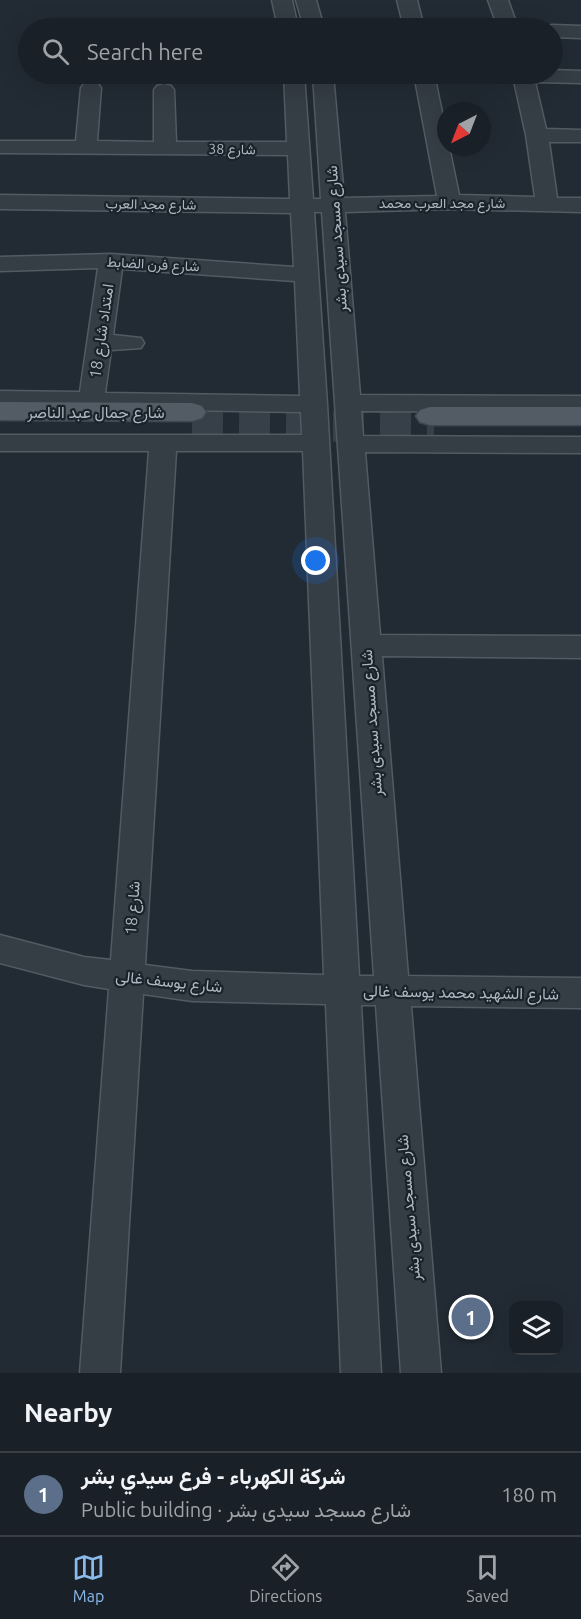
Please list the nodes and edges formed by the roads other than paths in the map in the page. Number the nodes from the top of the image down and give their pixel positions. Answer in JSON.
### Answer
{"nodes":[{"id":1,"x":282,"y":0,"type":"edge"},
{"id":2,"x":306,"y":0,"type":"edge"},
{"id":3,"x":407,"y":0,"type":"edge"},
{"id":4,"x":498,"y":0,"type":"edge"},
{"id":5,"x":286,"y":18,"type":"edge"},
{"id":6,"x":311,"y":18,"type":"edge"},
{"id":7,"x":412,"y":18,"type":"edge"},
{"id":8,"x":504,"y":18,"type":"edge"},
{"id":9,"x":563,"y":31,"type":"edge"},
{"id":10,"x":581,"y":32,"type":"edge"},
{"id":11,"x":563,"y":76,"type":"edge"},
{"id":12,"x":581,"y":77,"type":"edge"},
{"id":13,"x":308,"y":84,"type":"edge"},
{"id":14,"x":311,"y":84,"type":"edge"},
{"id":15,"x":426,"y":84,"type":"edge"},
{"id":16,"x":525,"y":84,"type":"edge"},
{"id":17,"x":91,"y":88,"type":"dead end"},
{"id":18,"x":164,"y":90,"type":"dead end"},
{"id":19,"x":537,"y":135,"type":"junction"},
{"id":20,"x":581,"y":136,"type":"edge"},
{"id":21,"x":0,"y":147,"type":"edge"},
{"id":22,"x":86,"y":147,"type":"junction"},
{"id":23,"x":165,"y":148,"type":"junction"},
{"id":24,"x":298,"y":149,"type":"junction"},
{"id":25,"x":0,"y":202,"type":"edge"},
{"id":26,"x":448,"y":202,"type":"junction"},
{"id":27,"x":547,"y":204,"type":"junction"},
{"id":28,"x":334,"y":205,"type":"junction"},
{"id":29,"x":581,"y":205,"type":"edge"},
{"id":30,"x":302,"y":206,"type":"junction"},
{"id":31,"x":111,"y":261,"type":"junction"},
{"id":32,"x":0,"y":264,"type":"edge"},
{"id":33,"x":306,"y":275,"type":"junction"},
{"id":34,"x":98,"y":342,"type":"junction"},
{"id":35,"x":132,"y":343,"type":"dead end"},
{"id":36,"x":0,"y":399,"type":"edge"},
{"id":37,"x":91,"y":401,"type":"junction"},
{"id":38,"x":255,"y":403,"type":"junction"},
{"id":39,"x":348,"y":403,"type":"junction"},
{"id":40,"x":397,"y":403,"type":"junction"},
{"id":41,"x":314,"y":404,"type":"junction"},
{"id":42,"x":581,"y":404,"type":"edge"},
{"id":43,"x":0,"y":411,"type":"edge"},
{"id":44,"x":581,"y":416,"type":"edge"},
{"id":45,"x":0,"y":427,"type":"edge"},
{"id":46,"x":581,"y":428,"type":"edge"},
{"id":47,"x":255,"y":442,"type":"junction"},
{"id":48,"x":0,"y":443,"type":"edge"},
{"id":49,"x":316,"y":443,"type":"junction"},
{"id":50,"x":163,"y":444,"type":"junction"},
{"id":51,"x":351,"y":444,"type":"junction"},
{"id":52,"x":400,"y":444,"type":"junction"},
{"id":53,"x":581,"y":444,"type":"edge"},
{"id":54,"x":366,"y":645,"type":"junction"},
{"id":55,"x":581,"y":647,"type":"edge"},
{"id":56,"x":0,"y":949,"type":"edge"},
{"id":57,"x":128,"y":979,"type":"junction"},
{"id":58,"x":341,"y":990,"type":"junction"},
{"id":59,"x":391,"y":991,"type":"junction"},
{"id":60,"x":581,"y":993,"type":"edge"},
{"id":61,"x":100,"y":1373,"type":"edge"},
{"id":62,"x":361,"y":1373,"type":"edge"},
{"id":63,"x":421,"y":1373,"type":"edge"}],
"edges":[{"from":1,"to":5,"type":"street"},
{"from":2,"to":6,"type":"street"},
{"from":3,"to":7,"type":"street"},
{"from":4,"to":8,"type":"street"},
{"from":9,"to":10,"type":"street"},
{"from":11,"to":12,"type":"street"},
{"from":13,"to":24,"type":"street","name":"شارع مسجد سيدى بشر"},
{"from":14,"to":28,"type":"street","name":"شارع مسجد سيدى بشر"},
{"from":15,"to":26,"type":"street"},
{"from":16,"to":19,"type":"street"},
{"from":17,"to":22,"type":"street"},
{"from":18,"to":23,"type":"street"},
{"from":19,"to":20,"type":"street"},
{"from":19,"to":27,"type":"street"},
{"from":21,"to":22,"type":"street","name":"شارع 38"},
{"from":22,"to":23,"type":"street","name":"شارع 38"},
{"from":23,"to":24,"type":"street","name":"شارع 38"},
{"from":24,"to":30,"type":"street","name":"شارع مسجد سيدى بشر"},
{"from":25,"to":30,"type":"street","name":"شارع مجد العرب"},
{"from":26,"to":27,"type":"street","name":"شارع مجد العرب محمد"},
{"from":26,"to":28,"type":"street","name":"شارع مجد العرب محمد"},
{"from":27,"to":29,"type":"street","name":"شارع مجد العرب محمد"},
{"from":28,"to":30,"type":"street","name":"شارع مجد العرب محمد"},
{"from":28,"to":39,"type":"street","name":"شارع مسجد سيدى بشر"},
{"from":30,"to":33,"type":"street","name":"شارع مسجد سيدى بشر"},
{"from":31,"to":32,"type":"street","name":"شارع فرن الضابط"},
{"from":31,"to":33,"type":"street","name":"شارع فرن الضابط"},
{"from":31,"to":34,"type":"street","name":"امتداد شارع 18"},
{"from":33,"to":41,"type":"street","name":"شارع مسجد سيدى بشر"},
{"from":34,"to":35,"type":"street"},
{"from":34,"to":37,"type":"street","name":"امتداد شارع 18"},
{"from":36,"to":37,"type":"street"},
{"from":37,"to":38,"type":"street"},
{"from":38,"to":41,"type":"street"},
{"from":38,"to":47,"type":"street"},
{"from":39,"to":40,"type":"street"},
{"from":39,"to":51,"type":"street","name":"شارع مسجد سيدى بشر"},
{"from":40,"to":42,"type":"street"},
{"from":40,"to":52,"type":"street"},
{"from":41,"to":49,"type":"street","name":"شارع مسجد سيدى بشر"},
{"from":43,"to":45,"type":"main road","name":"شارع جمال عبد الناصر"},
{"from":44,"to":46,"type":"main road"},
{"from":47,"to":49,"type":"street"},
{"from":47,"to":50,"type":"street"},
{"from":48,"to":50,"type":"street"},
{"from":49,"to":58,"type":"street","name":"شارع مسجد سيدى بشر"},
{"from":50,"to":57,"type":"street","name":"شارع 18"},
{"from":51,"to":52,"type":"street"},
{"from":51,"to":54,"type":"street","name":"شارع مسجد سيدى بشر"},
{"from":52,"to":53,"type":"street"},
{"from":54,"to":55,"type":"street"},
{"from":54,"to":59,"type":"street","name":"شارع مسجد سيدى بشر"},
{"from":56,"to":57,"type":"street","name":"شارع يوسف غالى"},
{"from":57,"to":58,"type":"street","name":"شارع يوسف غالى"},
{"from":57,"to":61,"type":"street","name":"شارع 18"},
{"from":58,"to":59,"type":"street","name":"شارع الشهيد محمد يوسف غالى"},
{"from":58,"to":62,"type":"street","name":"شارع مسجد سيدى بشر"},
{"from":59,"to":60,"type":"street","name":"شارع الشهيد محمد يوسف غالى"},
{"from":59,"to":63,"type":"street","name":"شارع مسجد سيدى بشر"}]}
